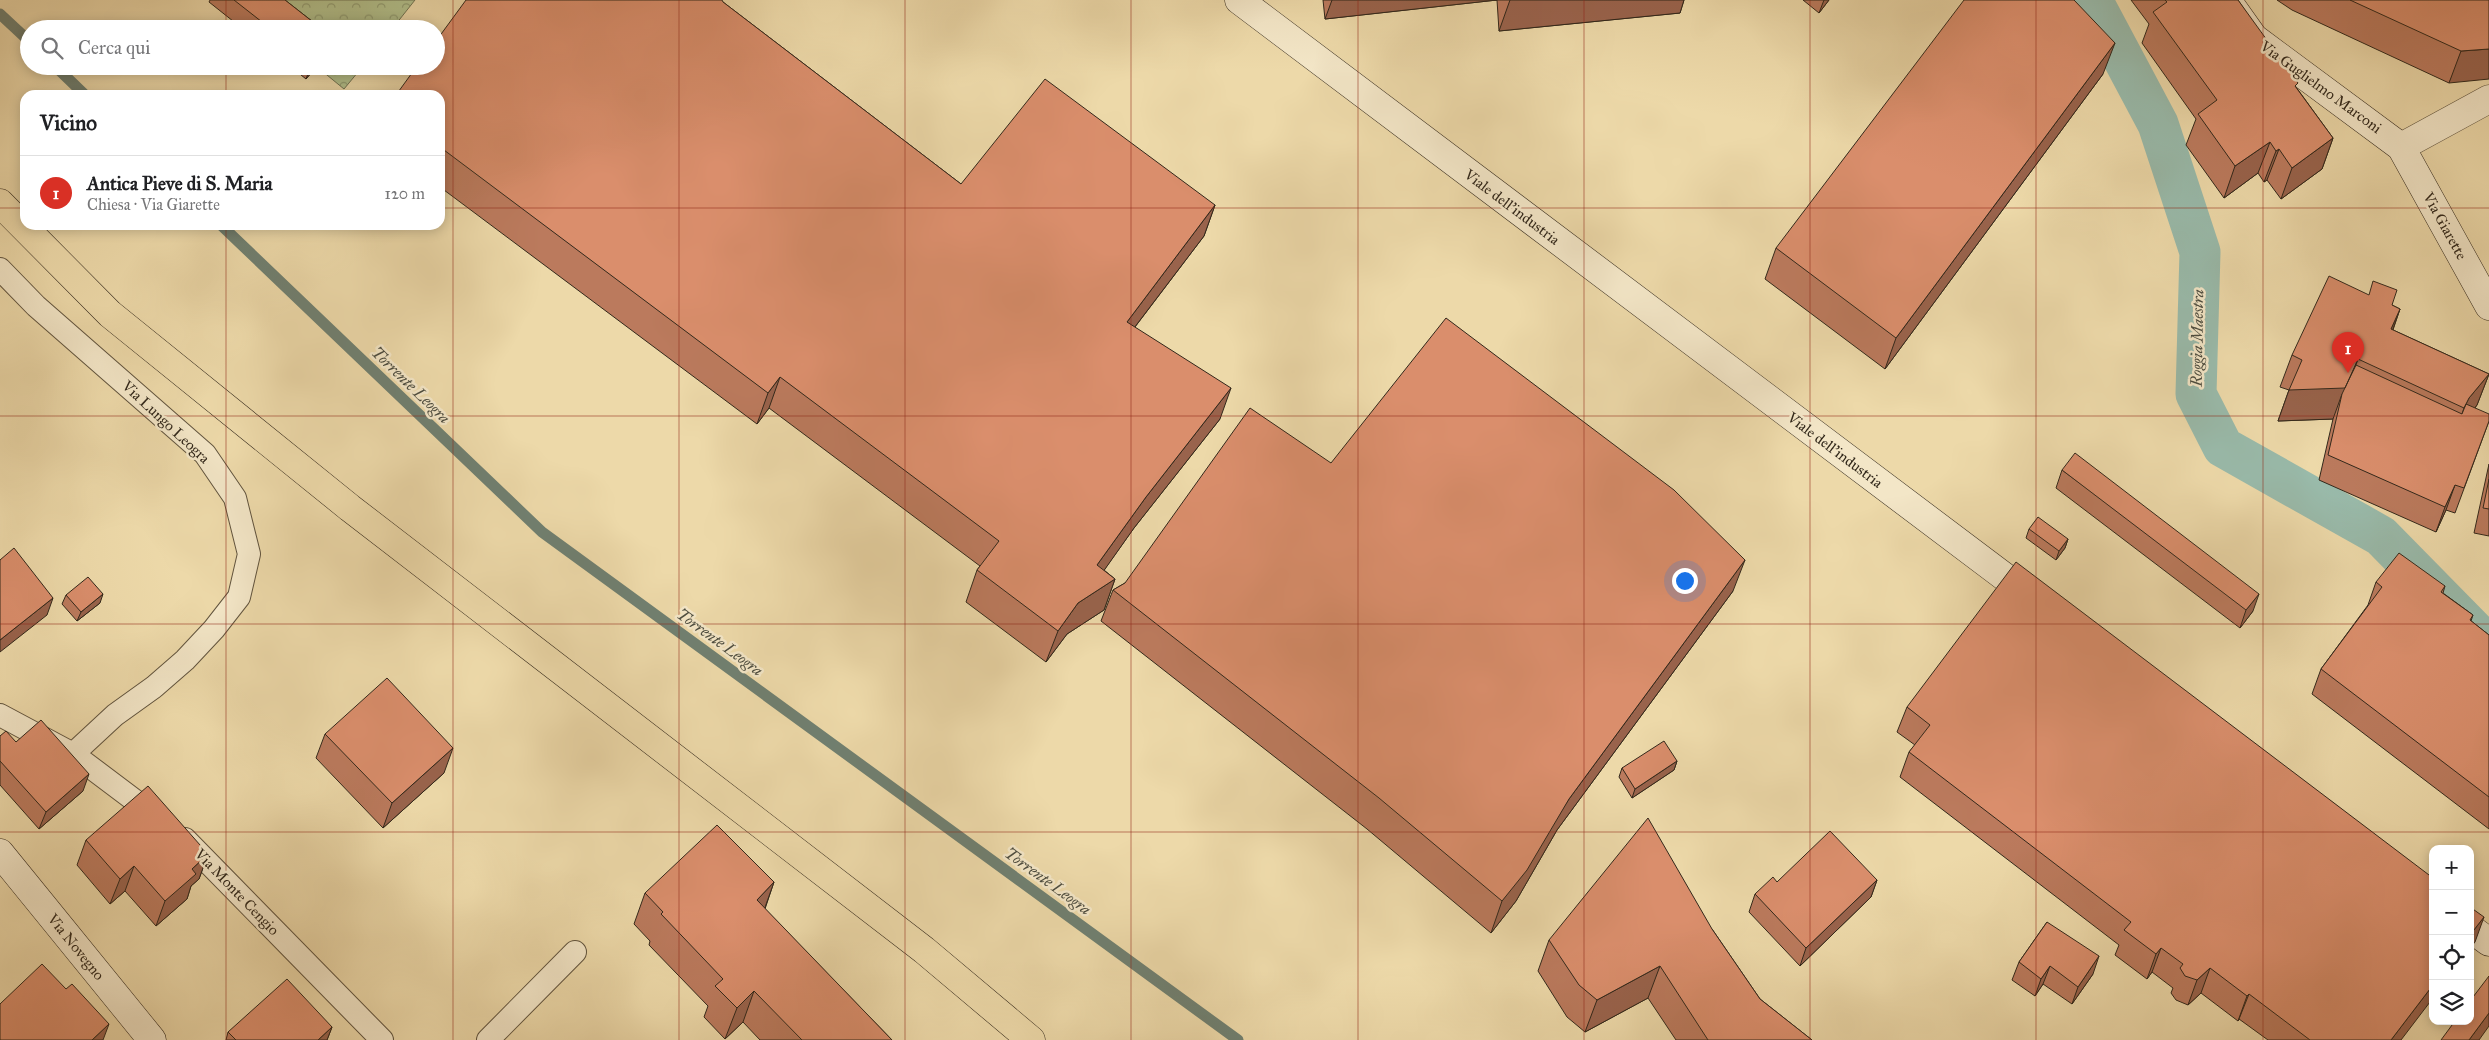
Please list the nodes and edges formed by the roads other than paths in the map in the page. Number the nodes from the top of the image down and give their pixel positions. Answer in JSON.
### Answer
{"nodes":[{"id":1,"x":1239,"y":0,"type":"edge"},
{"id":2,"x":2227,"y":0,"type":"edge"},
{"id":3,"x":2489,"y":99,"type":"edge"},
{"id":4,"x":2402,"y":147,"type":"junction"},
{"id":5,"x":0,"y":203,"type":"edge"},
{"id":6,"x":20,"y":223,"type":"edge"},
{"id":7,"x":27,"y":230,"type":"edge"},
{"id":8,"x":0,"y":269,"type":"edge"},
{"id":9,"x":2489,"y":306,"type":"edge"},
{"id":10,"x":2053,"y":614,"type":"edge"},
{"id":11,"x":0,"y":715,"type":"edge"},
{"id":12,"x":73,"y":754,"type":"junction"},
{"id":13,"x":0,"y":853,"type":"edge"},
{"id":14,"x":2474,"y":931,"type":"edge"},
{"id":15,"x":2489,"y":942,"type":"edge"},
{"id":16,"x":576,"y":952,"type":"dead end"},
{"id":17,"x":152,"y":1040,"type":"edge"},
{"id":18,"x":382,"y":1040,"type":"edge"},
{"id":19,"x":488,"y":1040,"type":"edge"},
{"id":20,"x":1031,"y":1040,"type":"edge"}],
"edges":[{"from":1,"to":10,"type":"street","name":"Viale dell'industria"},
{"from":2,"to":4,"type":"street","name":"Via Guglielmo Marconi"},
{"from":3,"to":4,"type":"street"},
{"from":4,"to":9,"type":"street","name":"Via Giarette"},
{"from":5,"to":6,"type":"main road"},
{"from":7,"to":20,"type":"main road"},
{"from":8,"to":12,"type":"lane","name":"Via Lungo Leogra"},
{"from":11,"to":12,"type":"lane","name":"Via Monte Cengio"},
{"from":12,"to":18,"type":"lane","name":"Via Monte Cengio"},
{"from":13,"to":17,"type":"street","name":"Via Novegno"},
{"from":14,"to":15,"type":"street"},
{"from":16,"to":19,"type":"lane"}]}
